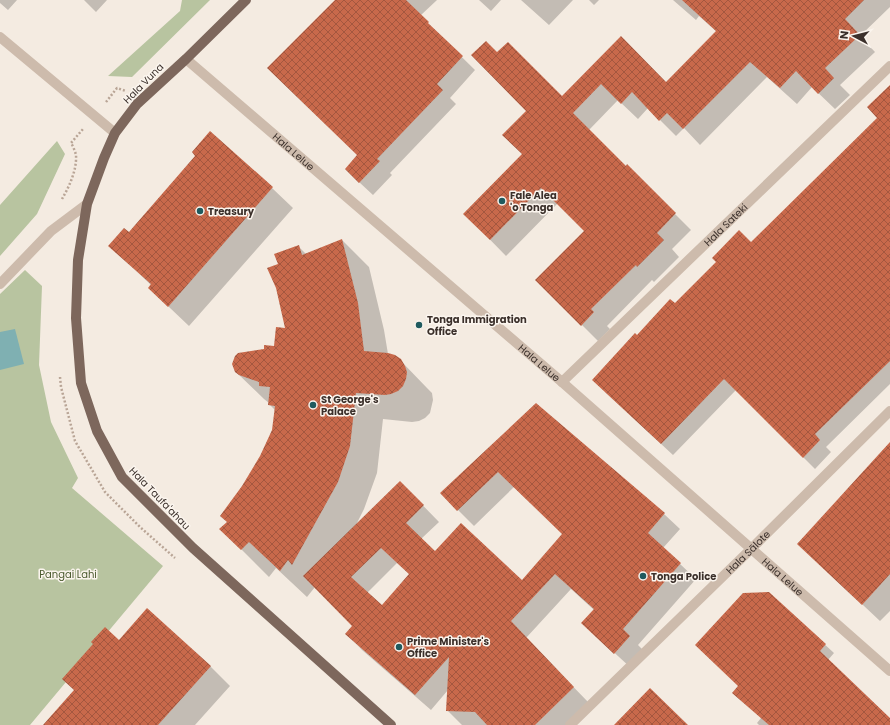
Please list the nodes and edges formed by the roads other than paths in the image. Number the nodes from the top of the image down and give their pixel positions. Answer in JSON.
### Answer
{"nodes":[{"id":1,"x":246,"y":0,"type":"edge"},
{"id":2,"x":0,"y":37,"type":"edge"},
{"id":3,"x":186,"y":59,"type":"junction"},
{"id":4,"x":890,"y":66,"type":"edge"},
{"id":5,"x":115,"y":133,"type":"junction"},
{"id":6,"x":87,"y":204,"type":"junction"},
{"id":7,"x":0,"y":284,"type":"edge"},
{"id":8,"x":562,"y":382,"type":"junction"},
{"id":9,"x":890,"y":411,"type":"edge"},
{"id":10,"x":751,"y":549,"type":"junction"},
{"id":11,"x":890,"y":671,"type":"edge"},
{"id":12,"x":391,"y":725,"type":"edge"},
{"id":13,"x":570,"y":725,"type":"edge"}],
"edges":[{"from":1,"to":3,"type":"main road","name":"Hala Vuna"},
{"from":2,"to":5,"type":"street"},
{"from":3,"to":5,"type":"main road","name":"Hala Vuna"},
{"from":3,"to":8,"type":"street","name":"Hala Lelue"},
{"from":4,"to":8,"type":"street","name":"Hala Sateki"},
{"from":5,"to":6,"type":"main road","name":"Hala Vuna"},
{"from":6,"to":7,"type":"street"},
{"from":6,"to":12,"type":"main road","name":"Hala Taufa'ahau"},
{"from":8,"to":10,"type":"street","name":"Hala Lelue"},
{"from":9,"to":10,"type":"street","name":"Hala Sālote"},
{"from":10,"to":11,"type":"street","name":"Hala Lelue"},
{"from":10,"to":13,"type":"street","name":"Hala Sālote"}]}
